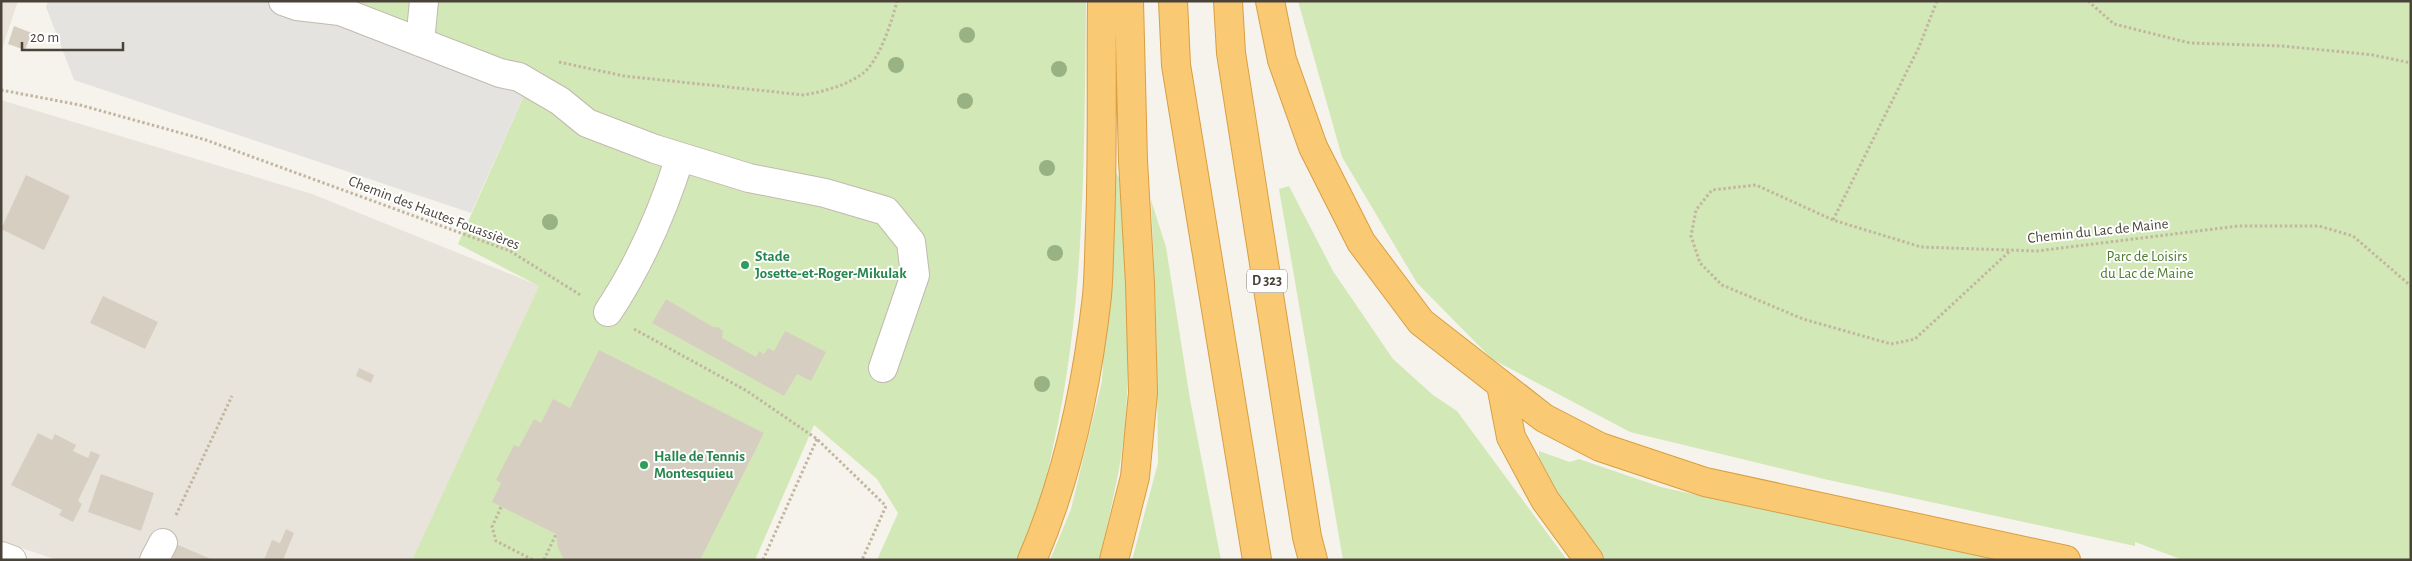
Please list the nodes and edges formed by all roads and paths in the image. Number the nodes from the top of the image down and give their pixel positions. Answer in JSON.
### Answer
{"nodes":[{"id":1,"x":283,"y":1,"type":"edge"},
{"id":2,"x":424,"y":1,"type":"edge"},
{"id":3,"x":897,"y":1,"type":"edge"},
{"id":4,"x":1102,"y":1,"type":"edge"},
{"id":5,"x":1129,"y":1,"type":"edge"},
{"id":6,"x":1173,"y":1,"type":"edge"},
{"id":7,"x":1228,"y":1,"type":"edge"},
{"id":8,"x":1270,"y":1,"type":"edge"},
{"id":9,"x":1937,"y":1,"type":"edge"},
{"id":10,"x":2088,"y":1,"type":"edge"},
{"id":11,"x":420,"y":42,"type":"junction"},
{"id":12,"x":557,"y":61,"type":"dead end"},
{"id":13,"x":2411,"y":63,"type":"edge"},
{"id":14,"x":1,"y":90,"type":"edge"},
{"id":15,"x":680,"y":157,"type":"junction"},
{"id":16,"x":1834,"y":220,"type":"junction"},
{"id":17,"x":2011,"y":250,"type":"junction"},
{"id":18,"x":2411,"y":286,"type":"edge"},
{"id":19,"x":608,"y":312,"type":"junction"},
{"id":20,"x":883,"y":368,"type":"dead end"},
{"id":21,"x":1502,"y":385,"type":"junction"},
{"id":22,"x":232,"y":396,"type":"dead end"},
{"id":23,"x":817,"y":439,"type":"junction"},
{"id":24,"x":501,"y":506,"type":"dead end"},
{"id":25,"x":556,"y":534,"type":"dead end"},
{"id":26,"x":158,"y":551,"type":"edge"},
{"id":27,"x":1,"y":556,"type":"edge"},
{"id":28,"x":12,"y":560,"type":"edge"},
{"id":29,"x":533,"y":560,"type":"edge"},
{"id":30,"x":544,"y":560,"type":"edge"},
{"id":31,"x":763,"y":560,"type":"edge"},
{"id":32,"x":862,"y":560,"type":"edge"},
{"id":33,"x":1032,"y":560,"type":"edge"},
{"id":34,"x":1114,"y":560,"type":"edge"},
{"id":35,"x":1256,"y":560,"type":"edge"},
{"id":36,"x":1313,"y":560,"type":"edge"},
{"id":37,"x":1590,"y":560,"type":"edge"},
{"id":38,"x":2066,"y":560,"type":"edge"}],
"edges":[{"from":1,"to":11,"type":"street"},
{"from":2,"to":11,"type":"street"},
{"from":3,"to":12,"type":"path"},
{"from":4,"to":33,"type":"highway"},
{"from":5,"to":34,"type":"highway"},
{"from":6,"to":35,"type":"highway"},
{"from":7,"to":36,"type":"highway","number":"D 323"},
{"from":8,"to":21,"type":"highway"},
{"from":9,"to":16,"type":"path"},
{"from":10,"to":13,"type":"path"},
{"from":11,"to":15,"type":"street"},
{"from":14,"to":19,"type":"path","name":"Chemin des Hautes Fouassières"},
{"from":15,"to":19,"type":"street"},
{"from":15,"to":20,"type":"street"},
{"from":16,"to":17,"type":"path","name":"Chemin du Lac de Maine"},
{"from":16,"to":17,"type":"path","name":"Chemin du Lac de Maine"},
{"from":17,"to":18,"type":"path","name":"Chemin du Lac de Maine"},
{"from":19,"to":23,"type":"path","name":"Chemin des Hautes Fouassières"},
{"from":21,"to":37,"type":"highway"},
{"from":21,"to":38,"type":"highway"},
{"from":22,"to":26,"type":"path"},
{"from":23,"to":31,"type":"path"},
{"from":23,"to":32,"type":"path","name":"Chemin des Hautes Fouassières"},
{"from":24,"to":29,"type":"path"},
{"from":25,"to":30,"type":"path"},
{"from":27,"to":28,"type":"street"}]}
